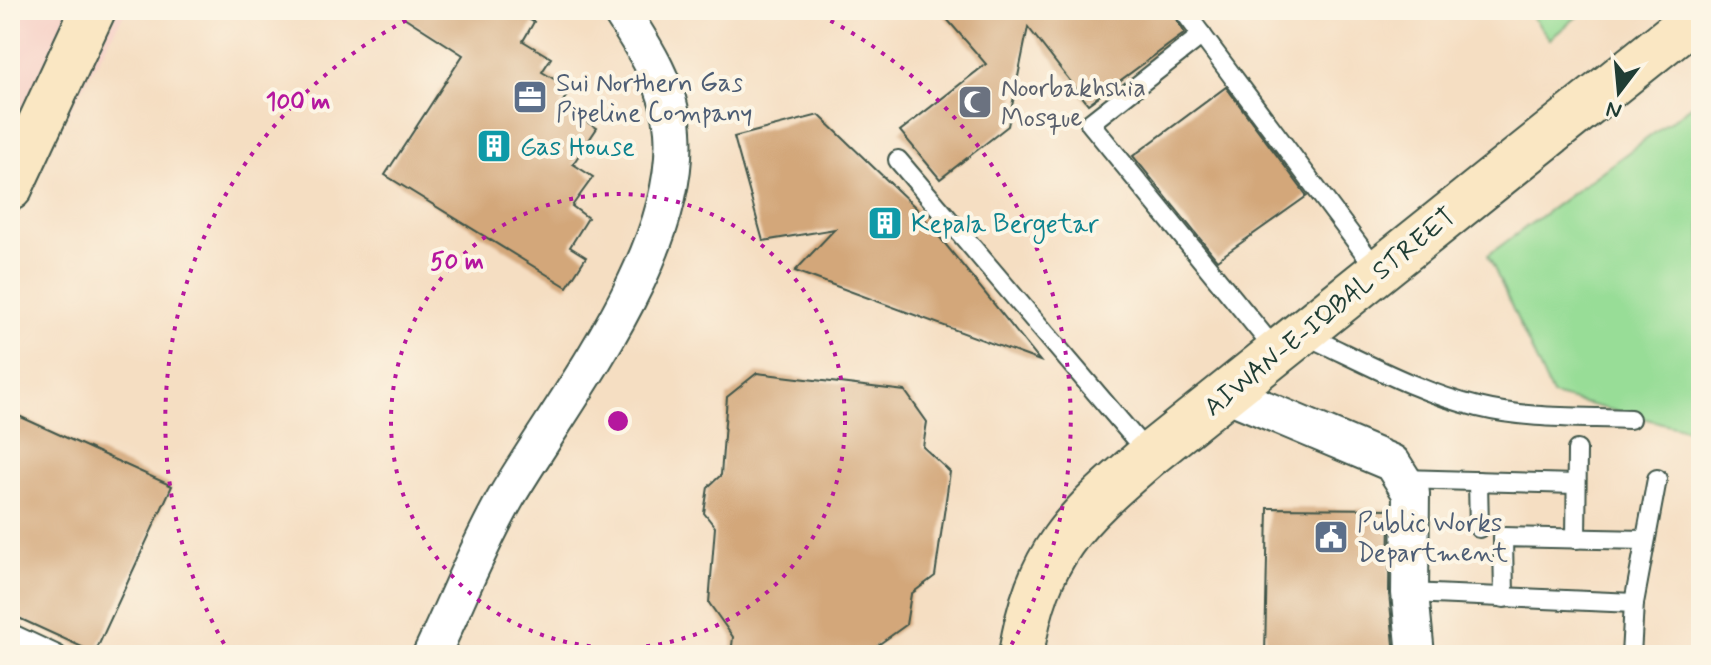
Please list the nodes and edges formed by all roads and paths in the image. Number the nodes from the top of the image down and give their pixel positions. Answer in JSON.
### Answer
{"nodes":[{"id":1,"x":93,"y":10,"type":"edge"},
{"id":2,"x":620,"y":10,"type":"edge"},
{"id":3,"x":1183,"y":10,"type":"edge"},
{"id":4,"x":1701,"y":13,"type":"edge"},
{"id":5,"x":1202,"y":35,"type":"junction"},
{"id":6,"x":898,"y":160,"type":"dead end"},
{"id":7,"x":10,"y":188,"type":"edge"},
{"id":8,"x":1378,"y":271,"type":"junction"},
{"id":9,"x":1289,"y":342,"type":"junction"},
{"id":10,"x":1228,"y":394,"type":"junction"},
{"id":11,"x":1630,"y":419,"type":"dead end"},
{"id":12,"x":1577,"y":450,"type":"dead end"},
{"id":13,"x":1149,"y":455,"type":"junction"},
{"id":14,"x":1402,"y":479,"type":"junction"},
{"id":15,"x":1657,"y":479,"type":"dead end"},
{"id":16,"x":1478,"y":481,"type":"junction"},
{"id":17,"x":1575,"y":484,"type":"junction"},
{"id":18,"x":1479,"y":528,"type":"dead end"},
{"id":19,"x":1576,"y":539,"type":"junction"},
{"id":20,"x":1645,"y":540,"type":"junction"},
{"id":21,"x":1410,"y":593,"type":"junction"},
{"id":22,"x":1504,"y":598,"type":"junction"},
{"id":23,"x":1634,"y":603,"type":"junction"},
{"id":24,"x":10,"y":633,"type":"edge"},
{"id":25,"x":57,"y":655,"type":"edge"},
{"id":26,"x":431,"y":655,"type":"edge"},
{"id":27,"x":1021,"y":655,"type":"edge"},
{"id":28,"x":1416,"y":655,"type":"edge"},
{"id":29,"x":1631,"y":655,"type":"edge"}],
"edges":[{"from":1,"to":7,"type":"main road"},
{"from":2,"to":26,"type":"street"},
{"from":3,"to":5,"type":"lane"},
{"from":4,"to":8,"type":"main road","name":"AIWAN-E-IQBAL STREET"},
{"from":5,"to":8,"type":"lane"},
{"from":5,"to":9,"type":"lane"},
{"from":6,"to":13,"type":"lane"},
{"from":8,"to":9,"type":"main road","name":"AIWAN-E-IQBAL STREET"},
{"from":9,"to":10,"type":"main road","name":"AIWAN-E-IQBAL STREET"},
{"from":9,"to":11,"type":"lane"},
{"from":10,"to":13,"type":"main road","name":"AIWAN-E-IQBAL STREET"},
{"from":10,"to":14,"type":"street"},
{"from":12,"to":17,"type":"lane"},
{"from":13,"to":27,"type":"main road","name":"AIWAN-E-IQBAL STREET"},
{"from":14,"to":16,"type":"lane"},
{"from":14,"to":21,"type":"street"},
{"from":15,"to":20,"type":"lane"},
{"from":16,"to":17,"type":"lane"},
{"from":16,"to":18,"type":"lane"},
{"from":17,"to":19,"type":"lane"},
{"from":19,"to":20,"type":"lane"},
{"from":19,"to":22,"type":"lane"},
{"from":20,"to":23,"type":"lane"},
{"from":21,"to":22,"type":"lane"},
{"from":21,"to":28,"type":"street"},
{"from":22,"to":23,"type":"lane"},
{"from":23,"to":29,"type":"lane"},
{"from":24,"to":25,"type":"lane"}]}
